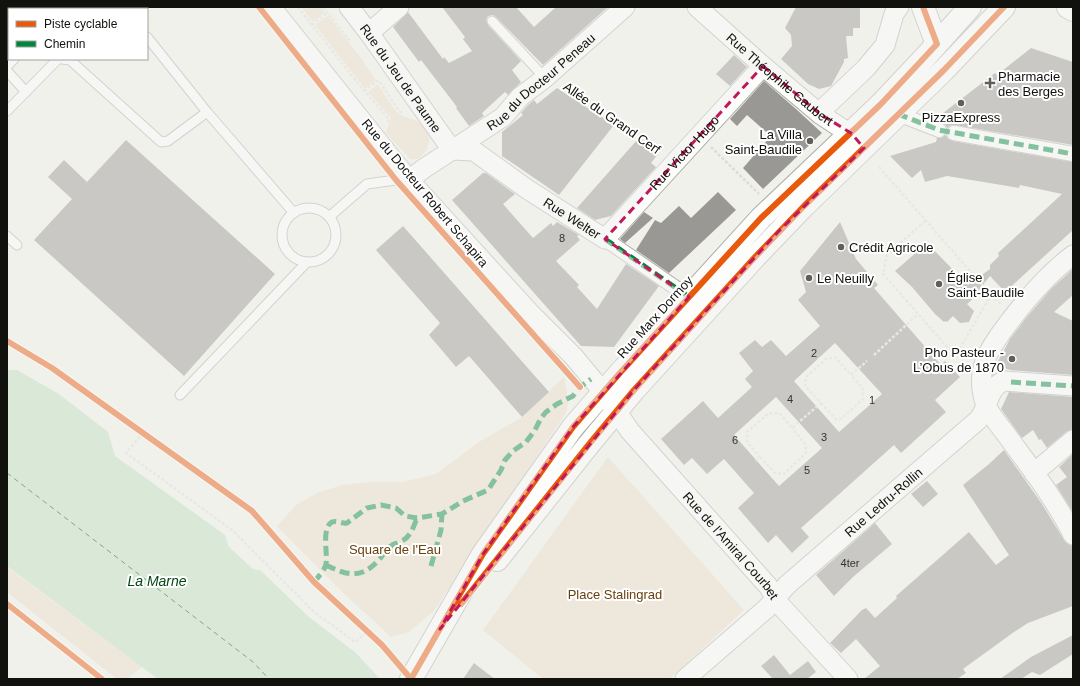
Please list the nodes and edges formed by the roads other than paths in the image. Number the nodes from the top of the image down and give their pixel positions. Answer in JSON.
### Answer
{"nodes":[{"id":1,"x":271,"y":7,"type":"edge"},
{"id":2,"x":350,"y":7,"type":"edge"},
{"id":3,"x":399,"y":7,"type":"edge"},
{"id":4,"x":625,"y":7,"type":"edge"},
{"id":5,"x":697,"y":7,"type":"edge"},
{"id":6,"x":899,"y":7,"type":"edge"},
{"id":7,"x":923,"y":7,"type":"edge"},
{"id":8,"x":970,"y":7,"type":"edge"},
{"id":9,"x":1004,"y":7,"type":"edge"},
{"id":10,"x":1068,"y":7,"type":"edge"},
{"id":11,"x":1073,"y":10,"type":"edge"},
{"id":12,"x":492,"y":21,"type":"dead end"},
{"id":13,"x":369,"y":33,"type":"junction"},
{"id":14,"x":148,"y":38,"type":"edge"},
{"id":15,"x":933,"y":49,"type":"junction"},
{"id":16,"x":57,"y":60,"type":"edge"},
{"id":17,"x":70,"y":60,"type":"edge"},
{"id":18,"x":763,"y":66,"type":"junction"},
{"id":19,"x":7,"y":71,"type":"edge"},
{"id":20,"x":547,"y":76,"type":"junction"},
{"id":21,"x":26,"y":92,"type":"junction"},
{"id":22,"x":7,"y":111,"type":"edge"},
{"id":23,"x":206,"y":112,"type":"junction"},
{"id":24,"x":820,"y":114,"type":"junction"},
{"id":25,"x":898,"y":114,"type":"junction"},
{"id":26,"x":939,"y":130,"type":"dead end"},
{"id":27,"x":954,"y":133,"type":"dead end"},
{"id":28,"x":857,"y":140,"type":"junction"},
{"id":29,"x":452,"y":150,"type":"junction"},
{"id":30,"x":1073,"y":154,"type":"edge"},
{"id":31,"x":409,"y":180,"type":"junction"},
{"id":32,"x":294,"y":213,"type":"junction"},
{"id":33,"x":330,"y":217,"type":"junction"},
{"id":34,"x":7,"y":236,"type":"edge"},
{"id":35,"x":605,"y":239,"type":"junction"},
{"id":36,"x":17,"y":245,"type":"dead end"},
{"id":37,"x":1073,"y":255,"type":"edge"},
{"id":38,"x":307,"y":262,"type":"junction"},
{"id":39,"x":689,"y":297,"type":"junction"},
{"id":40,"x":1073,"y":386,"type":"edge"},
{"id":41,"x":603,"y":392,"type":"junction"},
{"id":42,"x":180,"y":395,"type":"dead end"},
{"id":43,"x":986,"y":404,"type":"junction"},
{"id":44,"x":617,"y":411,"type":"junction"},
{"id":45,"x":1073,"y":440,"type":"edge"},
{"id":46,"x":1034,"y":473,"type":"junction"},
{"id":47,"x":1073,"y":535,"type":"edge"},
{"id":48,"x":776,"y":598,"type":"junction"},
{"id":49,"x":440,"y":629,"type":"junction"},
{"id":50,"x":414,"y":674,"type":"edge"},
{"id":51,"x":685,"y":679,"type":"edge"},
{"id":52,"x":848,"y":679,"type":"edge"}],
"edges":[{"from":1,"to":31,"type":"street","name":"Rue du Docteur Robert Schapira"},
{"from":2,"to":13,"type":"street","name":"Rue du Jeu de Paume"},
{"from":3,"to":13,"type":"street"},
{"from":4,"to":20,"type":"street","name":"Rue du Docteur Peneau"},
{"from":5,"to":18,"type":"street","name":"Rue Théophile Gaubert"},
{"from":6,"to":24,"type":"street"},
{"from":7,"to":15,"type":"main road"},
{"from":8,"to":15,"type":"main road","name":"Rue Marx Dormoy"},
{"from":9,"to":25,"type":"main road","name":"Rue Marx Dormoy"},
{"from":10,"to":11,"type":"main road"},
{"from":12,"to":20,"type":"lane"},
{"from":13,"to":29,"type":"street","name":"Rue du Jeu de Paume"},
{"from":14,"to":23,"type":"lane"},
{"from":15,"to":28,"type":"main road","name":"Rue Marx Dormoy"},
{"from":16,"to":21,"type":"lane"},
{"from":17,"to":23,"type":"lane"},
{"from":18,"to":24,"type":"street","name":"Rue Théophile Gaubert"},
{"from":18,"to":35,"type":"street","name":"Rue Victor Hugo"},
{"from":19,"to":21,"type":"lane"},
{"from":20,"to":29,"type":"street","name":"Rue du Docteur Peneau"},
{"from":21,"to":22,"type":"lane"},
{"from":23,"to":32,"type":"lane"},
{"from":24,"to":28,"type":"street","name":"Rue Théophile Gaubert"},
{"from":25,"to":26,"type":"street"},
{"from":25,"to":28,"type":"main road","name":"Rue Marx Dormoy"},
{"from":27,"to":30,"type":"street"},
{"from":28,"to":39,"type":"main road","name":"Rue Marx Dormoy"},
{"from":28,"to":44,"type":"main road","name":"Rue Marx Dormoy"},
{"from":29,"to":31,"type":"street","name":"Rue du Docteur Peneau"},
{"from":29,"to":35,"type":"street","name":"Rue Welter"},
{"from":31,"to":33,"type":"lane"},
{"from":31,"to":41,"type":"street","name":"Rue du Docteur Robert Schapira"},
{"from":32,"to":33,"type":"lane"},
{"from":32,"to":38,"type":"lane"},
{"from":33,"to":38,"type":"lane"},
{"from":34,"to":36,"type":"lane"},
{"from":35,"to":39,"type":"street","name":"Rue Welter"},
{"from":37,"to":43,"type":"street"},
{"from":38,"to":42,"type":"lane"},
{"from":39,"to":41,"type":"main road","name":"Rue Marx Dormoy"},
{"from":40,"to":43,"type":"street","name":"Rue Ledru-Rollin"},
{"from":41,"to":44,"type":"street","name":"Rue du Docteur Robert Schapira"},
{"from":41,"to":49,"type":"main road","name":"Rue Marx Dormoy"},
{"from":43,"to":46,"type":"street"},
{"from":43,"to":48,"type":"street","name":"Rue Ledru-Rollin"},
{"from":44,"to":48,"type":"street","name":"Rue de l'Amiral Courbet"},
{"from":44,"to":49,"type":"main road","name":"Rue Marx Dormoy"},
{"from":45,"to":46,"type":"street"},
{"from":46,"to":47,"type":"street"},
{"from":48,"to":51,"type":"street","name":"Rue Ledru-Rollin"},
{"from":48,"to":52,"type":"street","name":"Rue de l'Amiral Courbet"},
{"from":49,"to":50,"type":"main road","name":"Rue Marx Dormoy"}]}
